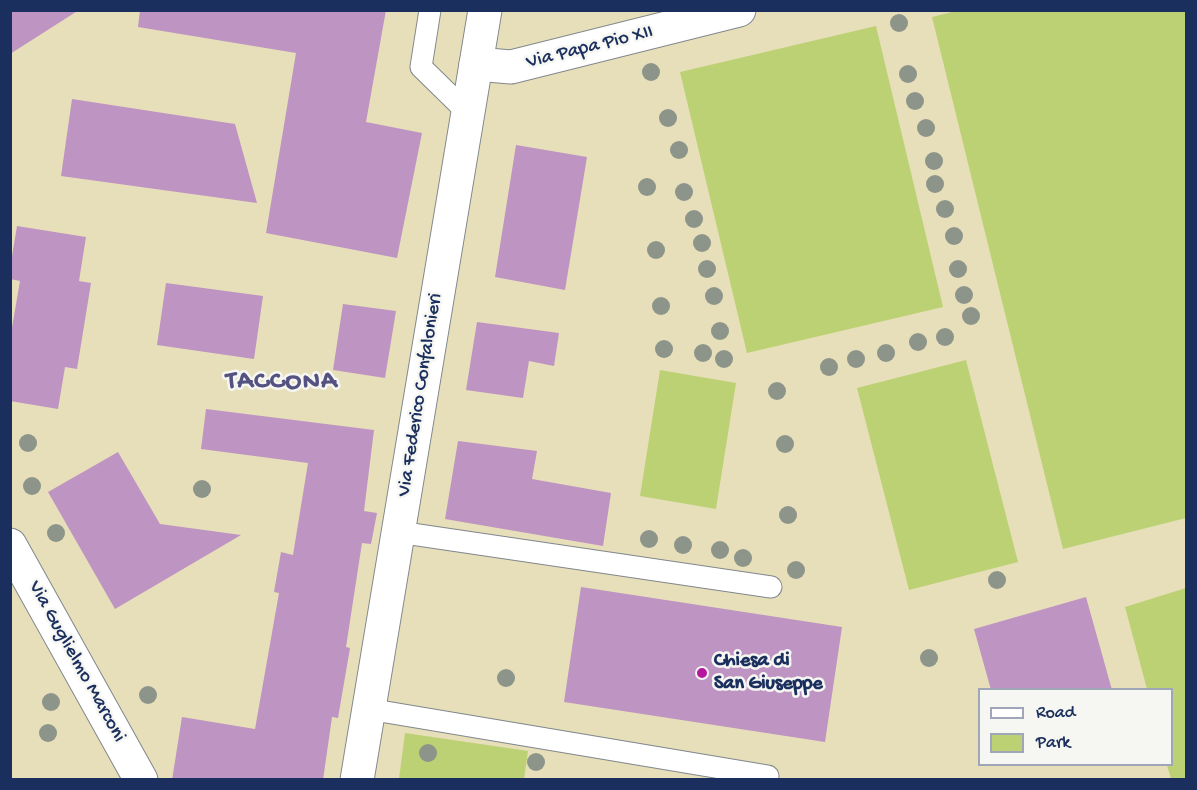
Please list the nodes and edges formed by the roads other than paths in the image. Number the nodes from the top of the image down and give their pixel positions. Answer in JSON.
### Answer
{"nodes":[{"id":1,"x":430,"y":10,"type":"edge"},
{"id":2,"x":485,"y":10,"type":"edge"},
{"id":3,"x":739,"y":10,"type":"edge"},
{"id":4,"x":476,"y":64,"type":"junction"},
{"id":5,"x":468,"y":114,"type":"junction"},
{"id":6,"x":398,"y":532,"type":"junction"},
{"id":7,"x":10,"y":545,"type":"edge"},
{"id":8,"x":771,"y":587,"type":"dead end"},
{"id":9,"x":368,"y":709,"type":"junction"},
{"id":10,"x":768,"y":776,"type":"dead end"},
{"id":11,"x":141,"y":780,"type":"edge"},
{"id":12,"x":357,"y":780,"type":"edge"}],
"edges":[{"from":1,"to":5,"type":"lane"},
{"from":2,"to":4,"type":"street","name":"Via Federico Confalonieri"},
{"from":3,"to":4,"type":"street","name":"Via Papa Pio XII"},
{"from":4,"to":5,"type":"street","name":"Via Federico Confalonieri"},
{"from":5,"to":6,"type":"street","name":"Via Federico Confalonieri"},
{"from":6,"to":8,"type":"lane"},
{"from":6,"to":9,"type":"street","name":"Via Federico Confalonieri"},
{"from":7,"to":11,"type":"street","name":"Via Guglielmo Marconi"},
{"from":9,"to":10,"type":"lane"},
{"from":9,"to":12,"type":"street","name":"Via Federico Confalonieri"}]}
